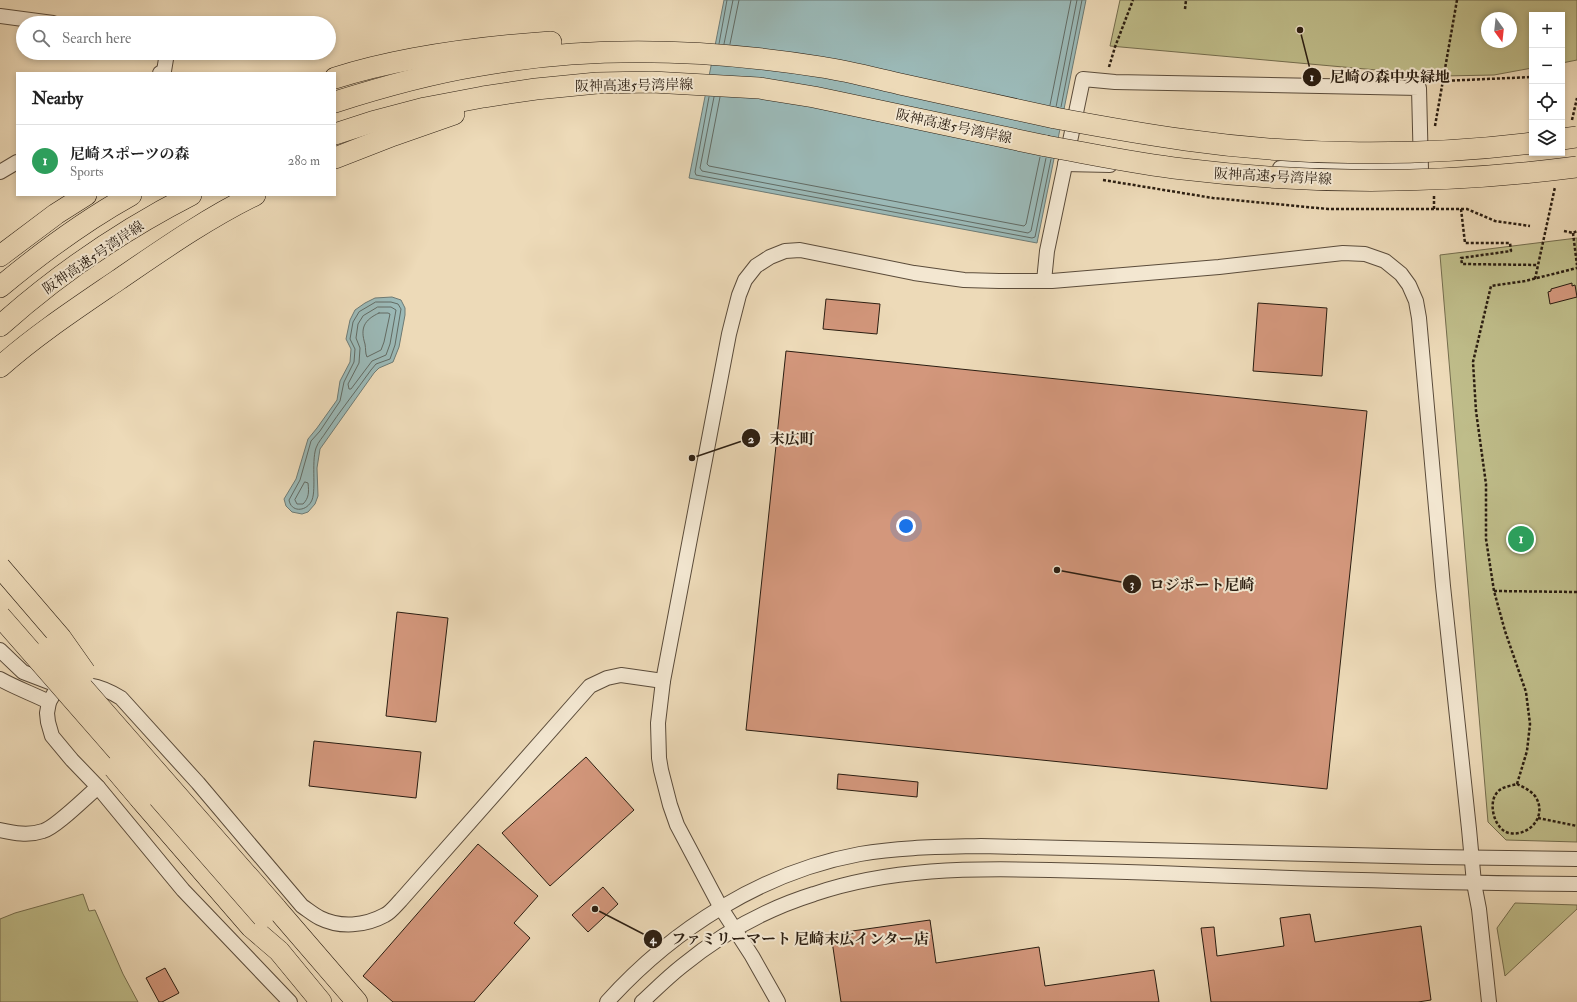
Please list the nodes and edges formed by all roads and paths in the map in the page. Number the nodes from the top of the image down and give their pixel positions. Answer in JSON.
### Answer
{"nodes":[{"id":1,"x":1133,"y":0,"type":"edge"},
{"id":2,"x":1186,"y":0,"type":"edge"},
{"id":3,"x":1457,"y":0,"type":"edge"},
{"id":4,"x":1185,"y":8,"type":"dead end"},
{"id":5,"x":0,"y":16,"type":"edge"},
{"id":6,"x":16,"y":18,"type":"edge"},
{"id":7,"x":166,"y":60,"type":"edge"},
{"id":8,"x":822,"y":67,"type":"junction"},
{"id":9,"x":162,"y":72,"type":"edge"},
{"id":10,"x":1443,"y":76,"type":"dead end"},
{"id":11,"x":1529,"y":77,"type":"edge"},
{"id":12,"x":336,"y":78,"type":"edge"},
{"id":13,"x":1106,"y":82,"type":"junction"},
{"id":14,"x":1442,"y":82,"type":"dead end"},
{"id":15,"x":597,"y":83,"type":"junction"},
{"id":16,"x":336,"y":102,"type":"edge"},
{"id":17,"x":336,"y":134,"type":"edge"},
{"id":18,"x":1577,"y":137,"type":"edge"},
{"id":19,"x":1565,"y":139,"type":"edge"},
{"id":20,"x":1529,"y":143,"type":"edge"},
{"id":21,"x":336,"y":158,"type":"edge"},
{"id":22,"x":16,"y":163,"type":"edge"},
{"id":23,"x":1065,"y":164,"type":"junction"},
{"id":24,"x":1577,"y":167,"type":"edge"},
{"id":25,"x":0,"y":172,"type":"edge"},
{"id":26,"x":1101,"y":180,"type":"dead end"},
{"id":27,"x":84,"y":196,"type":"edge"},
{"id":28,"x":129,"y":196,"type":"edge"},
{"id":29,"x":189,"y":196,"type":"edge"},
{"id":30,"x":252,"y":196,"type":"edge"},
{"id":31,"x":1461,"y":209,"type":"junction"},
{"id":32,"x":1530,"y":226,"type":"dead end"},
{"id":33,"x":1564,"y":231,"type":"dead end"},
{"id":34,"x":1577,"y":231,"type":"edge"},
{"id":35,"x":1573,"y":233,"type":"junction"},
{"id":36,"x":0,"y":256,"type":"edge"},
{"id":37,"x":1577,"y":266,"type":"edge"},
{"id":38,"x":1535,"y":278,"type":"junction"},
{"id":39,"x":1044,"y":281,"type":"junction"},
{"id":40,"x":0,"y":287,"type":"edge"},
{"id":41,"x":0,"y":326,"type":"edge"},
{"id":42,"x":0,"y":367,"type":"edge"},
{"id":43,"x":0,"y":567,"type":"edge"},
{"id":44,"x":1494,"y":591,"type":"junction"},
{"id":45,"x":0,"y":592,"type":"edge"},
{"id":46,"x":1577,"y":592,"type":"edge"},
{"id":47,"x":0,"y":616,"type":"edge"},
{"id":48,"x":0,"y":638,"type":"edge"},
{"id":49,"x":0,"y":650,"type":"edge"},
{"id":50,"x":0,"y":679,"type":"edge"},
{"id":51,"x":663,"y":681,"type":"junction"},
{"id":52,"x":63,"y":688,"type":"junction"},
{"id":53,"x":49,"y":702,"type":"junction"},
{"id":54,"x":167,"y":784,"type":"junction"},
{"id":55,"x":1517,"y":784,"type":"junction"},
{"id":56,"x":98,"y":787,"type":"junction"},
{"id":57,"x":1538,"y":818,"type":"junction"},
{"id":58,"x":0,"y":822,"type":"edge"},
{"id":59,"x":1577,"y":826,"type":"edge"},
{"id":60,"x":7,"y":831,"type":"edge"},
{"id":61,"x":1472,"y":856,"type":"junction"},
{"id":62,"x":1577,"y":859,"type":"edge"},
{"id":63,"x":1474,"y":883,"type":"junction"},
{"id":64,"x":1577,"y":884,"type":"edge"},
{"id":65,"x":721,"y":908,"type":"junction"},
{"id":66,"x":263,"y":917,"type":"junction"},
{"id":67,"x":734,"y":929,"type":"junction"},
{"id":68,"x":290,"y":1002,"type":"edge"},
{"id":69,"x":321,"y":1002,"type":"edge"},
{"id":70,"x":357,"y":1002,"type":"edge"},
{"id":71,"x":607,"y":1002,"type":"edge"},
{"id":72,"x":642,"y":1002,"type":"edge"},
{"id":73,"x":778,"y":1002,"type":"edge"},
{"id":74,"x":1489,"y":1002,"type":"edge"}],
"edges":[{"from":1,"to":13,"type":"path"},
{"from":2,"to":4,"type":"path"},
{"from":3,"to":10,"type":"path"},
{"from":5,"to":6,"type":"street"},
{"from":7,"to":9,"type":"street"},
{"from":8,"to":12,"type":"highway"},
{"from":8,"to":16,"type":"highway","name":"阪神高速5号湾岸線"},
{"from":8,"to":20,"type":"highway","name":"阪神高速5号湾岸線","bridge":true},
{"from":11,"to":14,"type":"path"},
{"from":13,"to":23,"type":"street"},
{"from":13,"to":23,"type":"street"},
{"from":15,"to":17,"type":"highway","name":"阪神高速5号湾岸線"},
{"from":15,"to":21,"type":"highway"},
{"from":15,"to":24,"type":"highway","name":"阪神高速5号湾岸線","bridge":true},
{"from":18,"to":19,"type":"highway","bridge":true},
{"from":22,"to":25,"type":"street"},
{"from":23,"to":39,"type":"street"},
{"from":26,"to":31,"type":"path"},
{"from":27,"to":36,"type":"highway"},
{"from":28,"to":40,"type":"highway"},
{"from":29,"to":41,"type":"highway","name":"阪神高速5号湾岸線"},
{"from":30,"to":42,"type":"highway"},
{"from":31,"to":32,"type":"path"},
{"from":31,"to":38,"type":"path"},
{"from":33,"to":35,"type":"path"},
{"from":34,"to":35,"type":"path"},
{"from":35,"to":37,"type":"path"},
{"from":37,"to":38,"type":"path"},
{"from":38,"to":44,"type":"path"},
{"from":39,"to":51,"type":"street"},
{"from":39,"to":61,"type":"street"},
{"from":43,"to":54,"type":"highway","bridge":true},
{"from":44,"to":46,"type":"path"},
{"from":44,"to":55,"type":"path"},
{"from":45,"to":54,"type":"highway","bridge":true},
{"from":47,"to":66,"type":"highway","bridge":true},
{"from":48,"to":66,"type":"highway","bridge":true},
{"from":49,"to":52,"type":"street"},
{"from":50,"to":53,"type":"street"},
{"from":51,"to":52,"type":"street"},
{"from":51,"to":65,"type":"street"},
{"from":52,"to":53,"type":"street"},
{"from":53,"to":56,"type":"street"},
{"from":54,"to":66,"type":"highway","bridge":true},
{"from":55,"to":57,"type":"path"},
{"from":55,"to":57,"type":"path"},
{"from":56,"to":60,"type":"street"},
{"from":56,"to":68,"type":"street"},
{"from":57,"to":59,"type":"path"},
{"from":58,"to":60,"type":"street"},
{"from":61,"to":62,"type":"street"},
{"from":61,"to":63,"type":"street"},
{"from":61,"to":65,"type":"street"},
{"from":63,"to":64,"type":"street"},
{"from":63,"to":67,"type":"street"},
{"from":63,"to":74,"type":"street"},
{"from":65,"to":67,"type":"street"},
{"from":65,"to":71,"type":"street"},
{"from":66,"to":69,"type":"highway"},
{"from":66,"to":70,"type":"highway"},
{"from":67,"to":72,"type":"street"},
{"from":67,"to":73,"type":"street"}]}
